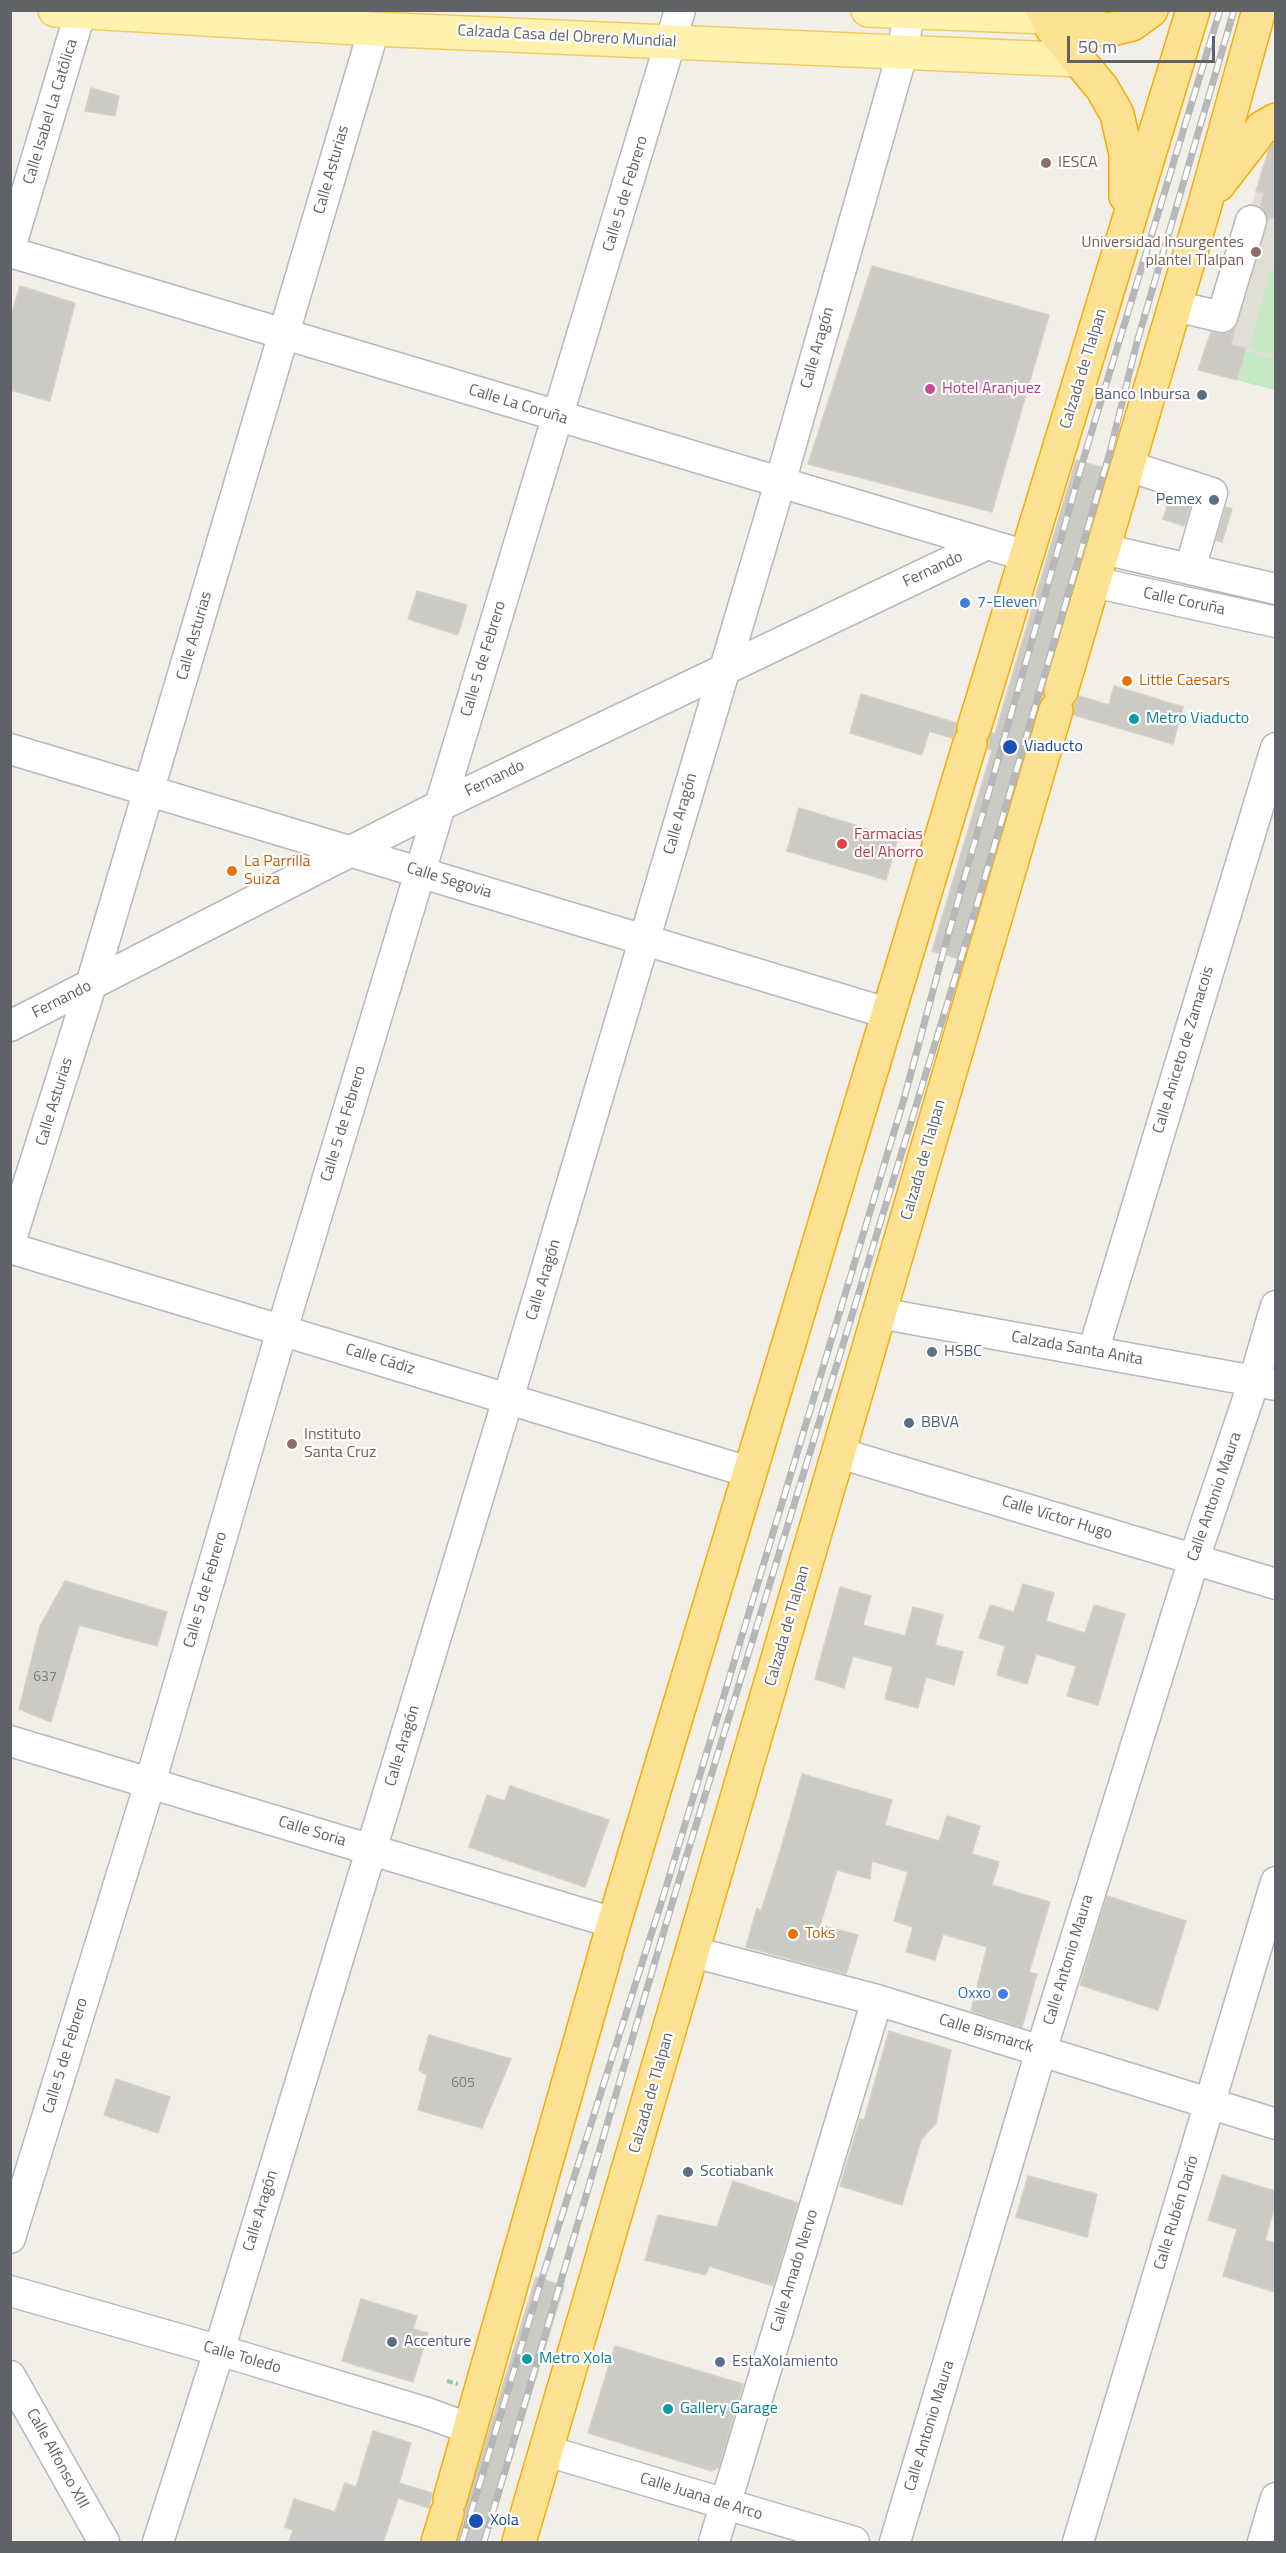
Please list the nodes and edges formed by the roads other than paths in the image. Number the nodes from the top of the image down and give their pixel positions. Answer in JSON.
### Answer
{"nodes":[{"id":1,"x":680,"y":10,"type":"edge"},
{"id":2,"x":868,"y":10,"type":"edge"},
{"id":3,"x":1151,"y":10,"type":"edge"},
{"id":4,"x":1193,"y":10,"type":"edge"},
{"id":5,"x":1259,"y":10,"type":"edge"},
{"id":6,"x":72,"y":11,"type":"edge"},
{"id":7,"x":909,"y":13,"type":"junction"},
{"id":8,"x":1052,"y":13,"type":"edge"},
{"id":9,"x":374,"y":29,"type":"junction"},
{"id":10,"x":672,"y":42,"type":"junction"},
{"id":11,"x":902,"y":54,"type":"junction"},
{"id":12,"x":1079,"y":60,"type":"junction"},
{"id":13,"x":1275,"y":120,"type":"edge"},
{"id":14,"x":1205,"y":204,"type":"junction"},
{"id":15,"x":1251,"y":221,"type":"dead end"},
{"id":16,"x":1124,"y":237,"type":"junction"},
{"id":17,"x":10,"y":250,"type":"edge"},
{"id":18,"x":1175,"y":306,"type":"junction"},
{"id":19,"x":284,"y":334,"type":"junction"},
{"id":20,"x":558,"y":417,"type":"junction"},
{"id":21,"x":1128,"y":466,"type":"junction"},
{"id":22,"x":780,"y":483,"type":"junction"},
{"id":23,"x":985,"y":545,"type":"junction"},
{"id":24,"x":1103,"y":549,"type":"junction"},
{"id":25,"x":1027,"y":556,"type":"junction"},
{"id":26,"x":1190,"y":569,"type":"junction"},
{"id":27,"x":1093,"y":582,"type":"junction"},
{"id":28,"x":1275,"y":589,"type":"edge"},
{"id":29,"x":1275,"y":622,"type":"edge"},
{"id":30,"x":723,"y":668,"type":"junction"},
{"id":31,"x":1275,"y":748,"type":"edge"},
{"id":32,"x":10,"y":749,"type":"edge"},
{"id":33,"x":149,"y":791,"type":"junction"},
{"id":34,"x":439,"y":806,"type":"junction"},
{"id":35,"x":351,"y":852,"type":"junction"},
{"id":36,"x":420,"y":872,"type":"junction"},
{"id":37,"x":644,"y":940,"type":"junction"},
{"id":38,"x":92,"y":985,"type":"junction"},
{"id":39,"x":887,"y":1013,"type":"junction"},
{"id":40,"x":10,"y":1026,"type":"edge"},
{"id":41,"x":10,"y":1242,"type":"edge"},
{"id":42,"x":10,"y":1248,"type":"edge"},
{"id":43,"x":1275,"y":1306,"type":"edge"},
{"id":44,"x":879,"y":1313,"type":"junction"},
{"id":45,"x":282,"y":1330,"type":"junction"},
{"id":46,"x":1093,"y":1352,"type":"junction"},
{"id":47,"x":1264,"y":1383,"type":"edge"},
{"id":48,"x":508,"y":1399,"type":"junction"},
{"id":49,"x":839,"y":1453,"type":"junction"},
{"id":50,"x":749,"y":1472,"type":"junction"},
{"id":51,"x":1194,"y":1559,"type":"junction"},
{"id":52,"x":1275,"y":1584,"type":"edge"},
{"id":53,"x":10,"y":1741,"type":"edge"},
{"id":54,"x":150,"y":1783,"type":"junction"},
{"id":55,"x":371,"y":1850,"type":"junction"},
{"id":56,"x":1275,"y":1882,"type":"edge"},
{"id":57,"x":614,"y":1923,"type":"junction"},
{"id":58,"x":693,"y":1952,"type":"junction"},
{"id":59,"x":877,"y":2000,"type":"junction"},
{"id":60,"x":1041,"y":2051,"type":"junction"},
{"id":61,"x":1210,"y":2104,"type":"junction"},
{"id":62,"x":1275,"y":2124,"type":"edge"},
{"id":63,"x":10,"y":2238,"type":"edge"},
{"id":64,"x":10,"y":2291,"type":"edge"},
{"id":65,"x":219,"y":2351,"type":"junction"},
{"id":66,"x":10,"y":2376,"type":"edge"},
{"id":67,"x":471,"y":2429,"type":"junction"},
{"id":68,"x":547,"y":2451,"type":"junction"},
{"id":69,"x":1275,"y":2498,"type":"edge"},
{"id":70,"x":725,"y":2504,"type":"junction"},
{"id":71,"x":445,"y":2518,"type":"edge"},
{"id":72,"x":104,"y":2542,"type":"edge"},
{"id":73,"x":158,"y":2542,"type":"edge"},
{"id":74,"x":519,"y":2542,"type":"edge"},
{"id":75,"x":714,"y":2542,"type":"edge"},
{"id":76,"x":855,"y":2542,"type":"edge"},
{"id":77,"x":895,"y":2542,"type":"edge"},
{"id":78,"x":1078,"y":2542,"type":"edge"},
{"id":79,"x":1263,"y":2542,"type":"edge"}],
"edges":[{"from":1,"to":10,"type":"street","name":"Calle 5 de Febrero"},
{"from":2,"to":7,"type":"main road"},
{"from":3,"to":8,"type":"highway"},
{"from":4,"to":16,"type":"highway","name":"Calzada de Tlalpan"},
{"from":5,"to":14,"type":"highway","name":"Calzada de Tlalpan"},
{"from":6,"to":9,"type":"main road","name":"Calzada Casa del Obrero Mundial"},
{"from":6,"to":17,"type":"street","name":"Calle Isabel La Católica"},
{"from":7,"to":8,"type":"main road"},
{"from":7,"to":11,"type":"street","name":"Calle Aragón"},
{"from":8,"to":12,"type":"highway"},
{"from":9,"to":10,"type":"main road","name":"Calzada Casa del Obrero Mundial"},
{"from":9,"to":19,"type":"street","name":"Calle Asturias"},
{"from":10,"to":11,"type":"main road","name":"Calzada Casa del Obrero Mundial"},
{"from":10,"to":20,"type":"street","name":"Calle 5 de Febrero"},
{"from":11,"to":12,"type":"main road","name":"Calzada Casa del Obrero Mundial"},
{"from":11,"to":22,"type":"street","name":"Calle Aragón"},
{"from":12,"to":16,"type":"highway"},
{"from":13,"to":14,"type":"highway"},
{"from":14,"to":18,"type":"highway","name":"Calzada de Tlalpan"},
{"from":15,"to":18,"type":"street"},
{"from":16,"to":25,"type":"highway","name":"Calzada de Tlalpan"},
{"from":17,"to":19,"type":"street","name":"Calle La Coruña"},
{"from":18,"to":21,"type":"highway","name":"Calzada de Tlalpan"},
{"from":19,"to":20,"type":"street","name":"Calle La Coruña"},
{"from":19,"to":33,"type":"street","name":"Calle Asturias"},
{"from":20,"to":22,"type":"street","name":"Calle La Coruña"},
{"from":20,"to":34,"type":"street","name":"Calle 5 de Febrero"},
{"from":21,"to":24,"type":"highway","name":"Calzada de Tlalpan"},
{"from":21,"to":26,"type":"street"},
{"from":22,"to":23,"type":"street","name":"Calle La Coruña"},
{"from":22,"to":30,"type":"street","name":"Calle Aragón"},
{"from":23,"to":25,"type":"street","name":"Calle La Coruña"},
{"from":23,"to":30,"type":"street","name":"Fernando"},
{"from":24,"to":26,"type":"street","name":"Calle Coruña"},
{"from":24,"to":27,"type":"highway","name":"Calzada de Tlalpan"},
{"from":25,"to":39,"type":"highway","name":"Calzada de Tlalpan"},
{"from":26,"to":28,"type":"street","name":"Calle Coruña"},
{"from":27,"to":29,"type":"street","name":"Calle Coruña"},
{"from":27,"to":44,"type":"highway","name":"Calzada de Tlalpan"},
{"from":30,"to":34,"type":"street","name":"Fernando"},
{"from":30,"to":37,"type":"street","name":"Calle Aragón"},
{"from":31,"to":46,"type":"street","name":"Calle Aniceto de Zamacois"},
{"from":32,"to":33,"type":"street","name":"Calle Segovia"},
{"from":33,"to":35,"type":"street","name":"Calle Segovia"},
{"from":33,"to":38,"type":"street","name":"Calle Asturias"},
{"from":34,"to":35,"type":"street","name":"Fernando"},
{"from":34,"to":36,"type":"street","name":"Calle 5 de Febrero"},
{"from":35,"to":36,"type":"street","name":"Calle Segovia"},
{"from":35,"to":38,"type":"street","name":"Fernando"},
{"from":36,"to":37,"type":"street","name":"Calle Segovia"},
{"from":36,"to":45,"type":"street","name":"Calle 5 de Febrero"},
{"from":37,"to":39,"type":"street","name":"Calle Segovia"},
{"from":37,"to":48,"type":"street","name":"Calle Aragón"},
{"from":38,"to":40,"type":"street","name":"Fernando"},
{"from":38,"to":41,"type":"street","name":"Calle Asturias"},
{"from":39,"to":50,"type":"highway","name":"Calzada de Tlalpan"},
{"from":42,"to":45,"type":"street","name":"Calle Cádiz"},
{"from":43,"to":47,"type":"street","name":"Calle Antonio Maura"},
{"from":44,"to":46,"type":"street","name":"Calzada Santa Anita"},
{"from":44,"to":49,"type":"highway","name":"Calzada de Tlalpan"},
{"from":45,"to":48,"type":"street","name":"Calle Cádiz"},
{"from":45,"to":54,"type":"street","name":"Calle 5 de Febrero"},
{"from":46,"to":47,"type":"street","name":"Calzada Santa Anita"},
{"from":47,"to":51,"type":"street","name":"Calle Antonio Maura"},
{"from":48,"to":50,"type":"street","name":"Calle Cádiz"},
{"from":48,"to":55,"type":"street","name":"Calle Aragón"},
{"from":49,"to":51,"type":"street","name":"Calle Víctor Hugo"},
{"from":49,"to":58,"type":"highway","name":"Calzada de Tlalpan"},
{"from":50,"to":57,"type":"highway","name":"Calzada de Tlalpan"},
{"from":51,"to":52,"type":"street","name":"Calle Víctor Hugo"},
{"from":51,"to":60,"type":"street","name":"Calle Antonio Maura"},
{"from":53,"to":54,"type":"street","name":"Calle Soria"},
{"from":54,"to":55,"type":"street","name":"Calle Soria"},
{"from":54,"to":63,"type":"street","name":"Calle 5 de Febrero"},
{"from":55,"to":57,"type":"street","name":"Calle Soria"},
{"from":55,"to":65,"type":"street","name":"Calle Aragón"},
{"from":56,"to":61,"type":"street","name":"Calle Rubén Darío"},
{"from":57,"to":67,"type":"highway","name":"Calzada de Tlalpan"},
{"from":58,"to":59,"type":"street","name":"Calle Bismarck"},
{"from":58,"to":68,"type":"highway","name":"Calzada de Tlalpan"},
{"from":59,"to":60,"type":"street","name":"Calle Bismarck"},
{"from":59,"to":70,"type":"street","name":"Calle Amado Nervo"},
{"from":60,"to":61,"type":"street","name":"Calle Bismarck"},
{"from":60,"to":77,"type":"street","name":"Calle Antonio Maura"},
{"from":61,"to":62,"type":"street","name":"Calle Bismarck"},
{"from":61,"to":78,"type":"street","name":"Calle Rubén Darío"},
{"from":64,"to":65,"type":"street","name":"Calle Toledo"},
{"from":65,"to":67,"type":"street","name":"Calle Toledo"},
{"from":65,"to":73,"type":"street","name":"Calle Aragón"},
{"from":66,"to":72,"type":"street","name":"Calle Alfonso XIII"},
{"from":67,"to":71,"type":"highway","name":"Calzada de Tlalpan"},
{"from":68,"to":70,"type":"street","name":"Calle Juana de Arco"},
{"from":68,"to":74,"type":"highway","name":"Calzada de Tlalpan"},
{"from":69,"to":79,"type":"street"},
{"from":70,"to":75,"type":"street","name":"Calle Amado Nervo"},
{"from":70,"to":76,"type":"street","name":"Calle Juana de Arco"}]}
